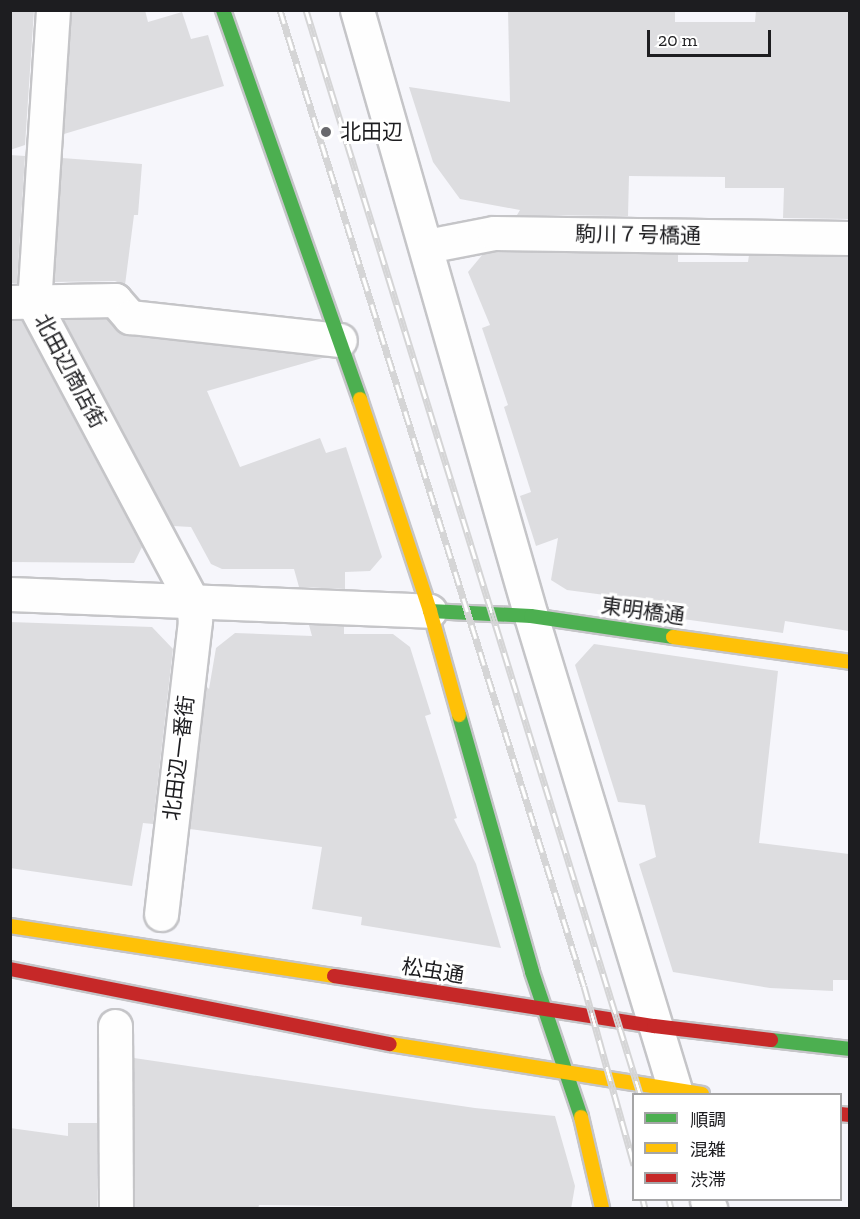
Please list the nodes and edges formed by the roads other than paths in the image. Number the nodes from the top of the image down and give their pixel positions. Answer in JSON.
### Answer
{"nodes":[{"id":1,"x":52,"y":10,"type":"edge"},
{"id":2,"x":223,"y":10,"type":"edge"},
{"id":3,"x":357,"y":10,"type":"edge"},
{"id":4,"x":849,"y":238,"type":"edge"},
{"id":5,"x":428,"y":246,"type":"junction"},
{"id":6,"x":22,"y":303,"type":"edge"},
{"id":7,"x":340,"y":340,"type":"junction"},
{"id":8,"x":10,"y":594,"type":"edge"},
{"id":9,"x":193,"y":603,"type":"junction"},
{"id":10,"x":430,"y":611,"type":"junction"},
{"id":11,"x":531,"y":616,"type":"junction"},
{"id":12,"x":849,"y":662,"type":"edge"},
{"id":13,"x":161,"y":914,"type":"dead end"},
{"id":14,"x":10,"y":926,"type":"edge"},
{"id":15,"x":10,"y":969,"type":"edge"},
{"id":16,"x":545,"y":1010,"type":"junction"},
{"id":17,"x":115,"y":1026,"type":"dead end"},
{"id":18,"x":654,"y":1026,"type":"junction"},
{"id":19,"x":849,"y":1049,"type":"edge"},
{"id":20,"x":568,"y":1071,"type":"junction"},
{"id":21,"x":684,"y":1093,"type":"edge"},
{"id":22,"x":116,"y":1209,"type":"edge"},
{"id":23,"x":602,"y":1209,"type":"edge"}],
"edges":[{"from":1,"to":6,"type":"street","name":"北田辺商店街"},
{"from":2,"to":7,"type":"street"},
{"from":3,"to":5,"type":"street"},
{"from":4,"to":5,"type":"street","name":"駒川７号橋通"},
{"from":5,"to":11,"type":"street"},
{"from":6,"to":7,"type":"street"},
{"from":6,"to":9,"type":"street","name":"北田辺商店街"},
{"from":7,"to":10,"type":"street"},
{"from":8,"to":9,"type":"street"},
{"from":9,"to":10,"type":"street"},
{"from":9,"to":13,"type":"street","name":"北田辺一番街"},
{"from":10,"to":11,"type":"street","name":"東明橋通"},
{"from":10,"to":16,"type":"street"},
{"from":11,"to":12,"type":"street","name":"東明橋通"},
{"from":11,"to":18,"type":"street"},
{"from":14,"to":16,"type":"street","name":"松虫通"},
{"from":15,"to":20,"type":"street"},
{"from":16,"to":18,"type":"street","name":"松虫通"},
{"from":16,"to":20,"type":"street"},
{"from":17,"to":22,"type":"street"},
{"from":18,"to":19,"type":"street","name":"松虫通"},
{"from":18,"to":21,"type":"street"},
{"from":20,"to":21,"type":"street"},
{"from":20,"to":23,"type":"street"}]}
